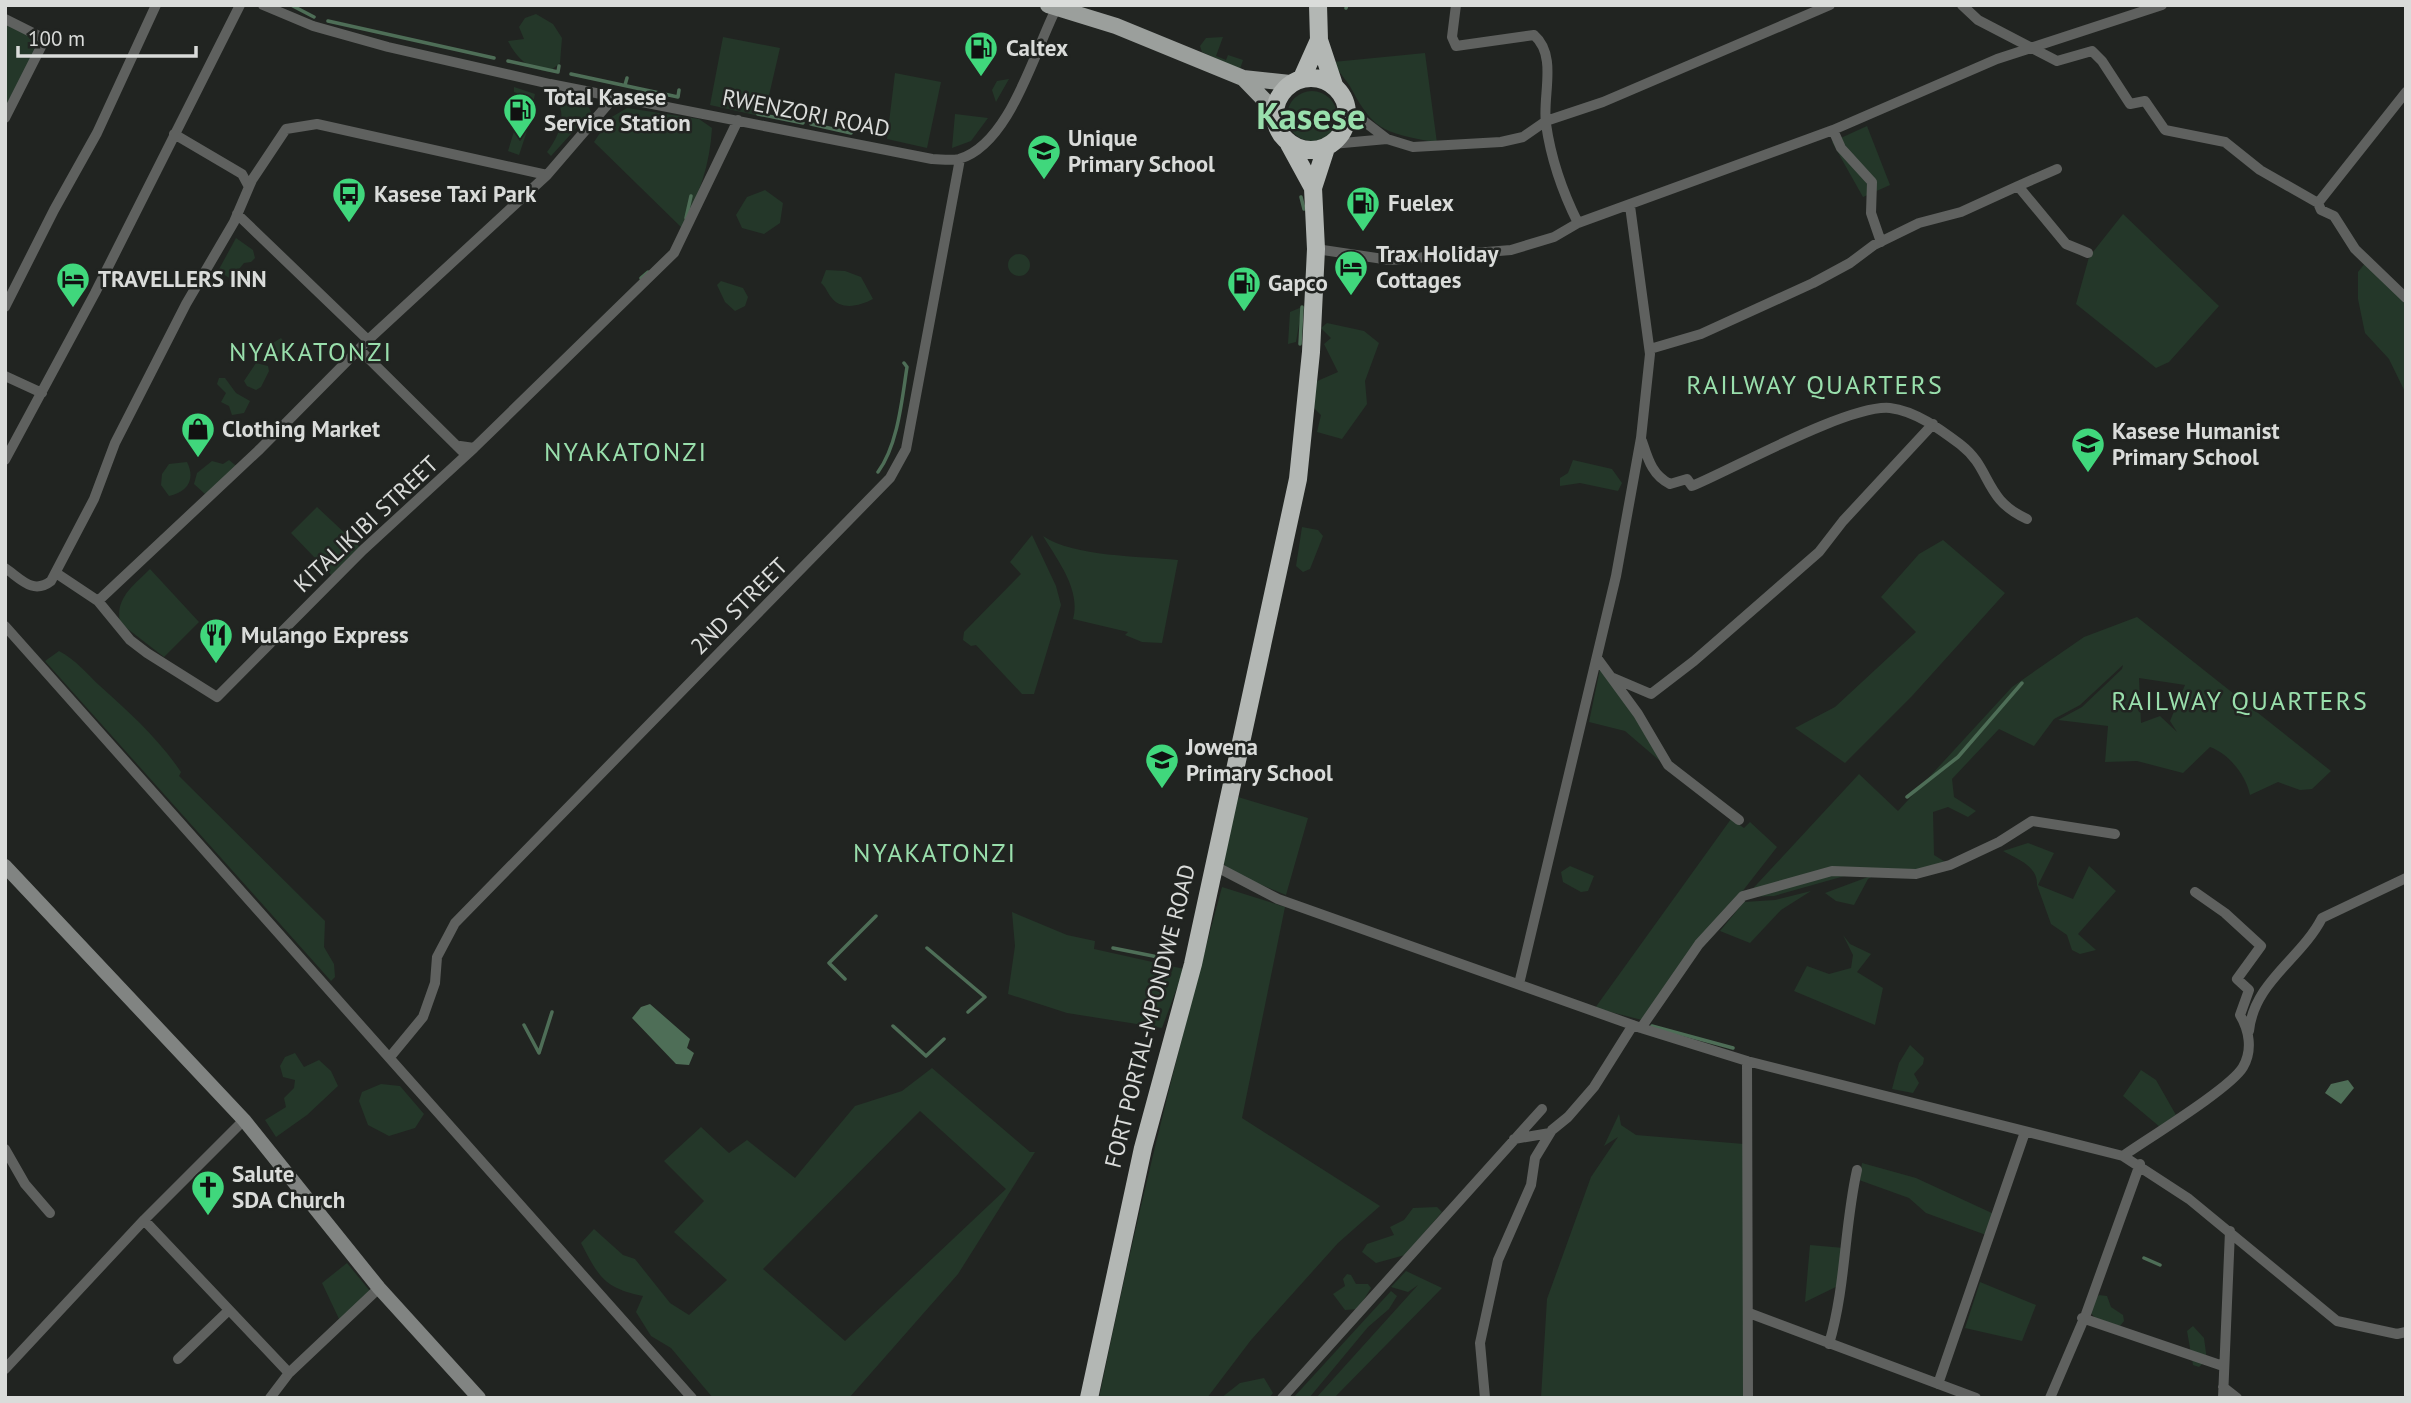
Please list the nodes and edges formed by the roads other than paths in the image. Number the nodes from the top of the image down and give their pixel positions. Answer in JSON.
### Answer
{"nodes":[{"id":1,"x":156,"y":5,"type":"edge"},
{"id":2,"x":240,"y":5,"type":"edge"},
{"id":3,"x":263,"y":5,"type":"edge"},
{"id":4,"x":1318,"y":5,"type":"edge"},
{"id":5,"x":1456,"y":5,"type":"edge"},
{"id":6,"x":1830,"y":5,"type":"edge"},
{"id":7,"x":1962,"y":5,"type":"edge"},
{"id":8,"x":2162,"y":5,"type":"edge"},
{"id":9,"x":1054,"y":6,"type":"edge"},
{"id":10,"x":5,"y":19,"type":"edge"},
{"id":11,"x":1319,"y":40,"type":"junction"},
{"id":12,"x":2034,"y":48,"type":"junction"},
{"id":13,"x":1243,"y":78,"type":"junction"},
{"id":14,"x":1296,"y":81,"type":"junction"},
{"id":15,"x":1334,"y":85,"type":"junction"},
{"id":16,"x":2406,"y":92,"type":"edge"},
{"id":17,"x":615,"y":96,"type":"junction"},
{"id":18,"x":1348,"y":109,"type":"junction"},
{"id":19,"x":1274,"y":110,"type":"junction"},
{"id":20,"x":5,"y":118,"type":"edge"},
{"id":21,"x":738,"y":120,"type":"junction"},
{"id":22,"x":1546,"y":121,"type":"junction"},
{"id":23,"x":1833,"y":130,"type":"junction"},
{"id":24,"x":174,"y":134,"type":"junction"},
{"id":25,"x":1387,"y":139,"type":"junction"},
{"id":26,"x":1289,"y":144,"type":"junction"},
{"id":27,"x":1329,"y":146,"type":"junction"},
{"id":28,"x":960,"y":159,"type":"junction"},
{"id":29,"x":2057,"y":169,"type":"dead end"},
{"id":30,"x":257,"y":173,"type":"junction"},
{"id":31,"x":242,"y":174,"type":"junction"},
{"id":32,"x":547,"y":175,"type":"junction"},
{"id":33,"x":2018,"y":186,"type":"junction"},
{"id":34,"x":249,"y":187,"type":"junction"},
{"id":35,"x":1313,"y":188,"type":"junction"},
{"id":36,"x":2318,"y":204,"type":"junction"},
{"id":37,"x":1630,"y":206,"type":"junction"},
{"id":38,"x":237,"y":214,"type":"junction"},
{"id":39,"x":1578,"y":223,"type":"junction"},
{"id":40,"x":1881,"y":242,"type":"junction"},
{"id":41,"x":1316,"y":249,"type":"junction"},
{"id":42,"x":2088,"y":253,"type":"dead end"},
{"id":43,"x":2406,"y":298,"type":"edge"},
{"id":44,"x":5,"y":307,"type":"edge"},
{"id":45,"x":368,"y":340,"type":"junction"},
{"id":46,"x":1650,"y":349,"type":"junction"},
{"id":47,"x":360,"y":350,"type":"junction"},
{"id":48,"x":5,"y":376,"type":"edge"},
{"id":49,"x":42,"y":393,"type":"junction"},
{"id":50,"x":1933,"y":425,"type":"junction"},
{"id":51,"x":1641,"y":438,"type":"junction"},
{"id":52,"x":460,"y":446,"type":"junction"},
{"id":53,"x":474,"y":448,"type":"junction"},
{"id":54,"x":465,"y":458,"type":"junction"},
{"id":55,"x":5,"y":460,"type":"edge"},
{"id":56,"x":2027,"y":519,"type":"dead end"},
{"id":57,"x":5,"y":568,"type":"edge"},
{"id":58,"x":56,"y":573,"type":"junction"},
{"id":59,"x":98,"y":601,"type":"junction"},
{"id":60,"x":5,"y":626,"type":"edge"},
{"id":61,"x":1597,"y":658,"type":"junction"},
{"id":62,"x":1611,"y":677,"type":"junction"},
{"id":63,"x":1739,"y":820,"type":"dead end"},
{"id":64,"x":2115,"y":834,"type":"dead end"},
{"id":65,"x":1212,"y":865,"type":"junction"},
{"id":66,"x":5,"y":866,"type":"edge"},
{"id":67,"x":2406,"y":878,"type":"edge"},
{"id":68,"x":2195,"y":892,"type":"dead end"},
{"id":69,"x":1519,"y":984,"type":"junction"},
{"id":70,"x":1637,"y":1027,"type":"junction"},
{"id":71,"x":2249,"y":1031,"type":"junction"},
{"id":72,"x":390,"y":1057,"type":"junction"},
{"id":73,"x":1746,"y":1061,"type":"junction"},
{"id":74,"x":1542,"y":1108,"type":"dead end"},
{"id":75,"x":244,"y":1120,"type":"junction"},
{"id":76,"x":2025,"y":1132,"type":"junction"},
{"id":77,"x":1550,"y":1133,"type":"junction"},
{"id":78,"x":1514,"y":1139,"type":"junction"},
{"id":79,"x":5,"y":1149,"type":"edge"},
{"id":80,"x":2123,"y":1156,"type":"junction"},
{"id":81,"x":2140,"y":1164,"type":"junction"},
{"id":82,"x":1857,"y":1170,"type":"dead end"},
{"id":83,"x":50,"y":1213,"type":"dead end"},
{"id":84,"x":144,"y":1220,"type":"junction"},
{"id":85,"x":2230,"y":1231,"type":"junction"},
{"id":86,"x":379,"y":1288,"type":"junction"},
{"id":87,"x":228,"y":1311,"type":"junction"},
{"id":88,"x":1749,"y":1313,"type":"junction"},
{"id":89,"x":2082,"y":1318,"type":"junction"},
{"id":90,"x":2401,"y":1333,"type":"edge"},
{"id":91,"x":2406,"y":1342,"type":"edge"},
{"id":92,"x":1829,"y":1344,"type":"junction"},
{"id":93,"x":178,"y":1359,"type":"dead end"},
{"id":94,"x":6,"y":1365,"type":"edge"},
{"id":95,"x":2223,"y":1366,"type":"junction"},
{"id":96,"x":289,"y":1373,"type":"junction"},
{"id":97,"x":1938,"y":1384,"type":"junction"},
{"id":98,"x":2223,"y":1392,"type":"edge"},
{"id":99,"x":274,"y":1396,"type":"edge"},
{"id":100,"x":479,"y":1398,"type":"edge"},
{"id":101,"x":692,"y":1398,"type":"edge"},
{"id":102,"x":1089,"y":1398,"type":"edge"},
{"id":103,"x":1282,"y":1398,"type":"edge"},
{"id":104,"x":1485,"y":1398,"type":"edge"},
{"id":105,"x":1748,"y":1398,"type":"edge"},
{"id":106,"x":1976,"y":1398,"type":"edge"},
{"id":107,"x":2050,"y":1398,"type":"edge"},
{"id":108,"x":2237,"y":1398,"type":"edge"}],
"edges":[{"from":1,"to":44,"type":"street"},
{"from":2,"to":24,"type":"street"},
{"from":3,"to":17,"type":"street","name":"RWENZORI ROAD"},
{"from":4,"to":11,"type":"highway"},
{"from":5,"to":22,"type":"street"},
{"from":6,"to":22,"type":"street"},
{"from":7,"to":12,"type":"street"},
{"from":8,"to":12,"type":"street"},
{"from":9,"to":13,"type":"main road"},
{"from":9,"to":28,"type":"street"},
{"from":10,"to":20,"type":"street"},
{"from":11,"to":14,"type":"highway"},
{"from":11,"to":15,"type":"highway"},
{"from":12,"to":23,"type":"street"},
{"from":12,"to":36,"type":"street"},
{"from":13,"to":14,"type":"main road"},
{"from":13,"to":19,"type":"main road"},
{"from":14,"to":15,"type":"highway"},
{"from":14,"to":19,"type":"highway"},
{"from":15,"to":18,"type":"highway"},
{"from":16,"to":36,"type":"street"},
{"from":17,"to":21,"type":"street","name":"RWENZORI ROAD"},
{"from":17,"to":32,"type":"street"},
{"from":18,"to":25,"type":"street"},
{"from":18,"to":27,"type":"highway"},
{"from":19,"to":26,"type":"highway"},
{"from":21,"to":28,"type":"street","name":"RWENZORI ROAD"},
{"from":21,"to":53,"type":"street","name":"KITALIKIBI STREET"},
{"from":22,"to":25,"type":"street"},
{"from":22,"to":39,"type":"street"},
{"from":23,"to":37,"type":"street"},
{"from":23,"to":40,"type":"street"},
{"from":24,"to":31,"type":"street"},
{"from":24,"to":49,"type":"street"},
{"from":25,"to":27,"type":"street"},
{"from":26,"to":27,"type":"highway"},
{"from":26,"to":35,"type":"highway","name":"FORT PORTAL-MPONDWE ROAD"},
{"from":27,"to":35,"type":"highway","name":"FORT PORTAL-MPONDWE ROAD"},
{"from":28,"to":72,"type":"street","name":"2ND STREET"},
{"from":29,"to":33,"type":"street"},
{"from":30,"to":31,"type":"street"},
{"from":30,"to":32,"type":"street"},
{"from":30,"to":34,"type":"street"},
{"from":31,"to":34,"type":"street"},
{"from":32,"to":45,"type":"street"},
{"from":33,"to":40,"type":"street"},
{"from":33,"to":42,"type":"street"},
{"from":34,"to":38,"type":"street"},
{"from":35,"to":41,"type":"highway","name":"FORT PORTAL-MPONDWE ROAD"},
{"from":36,"to":43,"type":"street"},
{"from":37,"to":39,"type":"street"},
{"from":37,"to":46,"type":"street"},
{"from":38,"to":45,"type":"street"},
{"from":38,"to":58,"type":"street"},
{"from":39,"to":41,"type":"street"},
{"from":40,"to":46,"type":"street"},
{"from":41,"to":65,"type":"highway","name":"FORT PORTAL-MPONDWE ROAD"},
{"from":45,"to":47,"type":"street"},
{"from":46,"to":51,"type":"street"},
{"from":47,"to":52,"type":"street"},
{"from":47,"to":59,"type":"street"},
{"from":48,"to":49,"type":"street"},
{"from":49,"to":55,"type":"street"},
{"from":50,"to":51,"type":"street"},
{"from":50,"to":56,"type":"street"},
{"from":50,"to":62,"type":"street"},
{"from":51,"to":61,"type":"street"},
{"from":52,"to":53,"type":"street","name":"KITALIKIBI STREET"},
{"from":52,"to":54,"type":"street"},
{"from":53,"to":54,"type":"street","name":"KITALIKIBI STREET"},
{"from":54,"to":59,"type":"street","name":"KITALIKIBI STREET"},
{"from":57,"to":58,"type":"street"},
{"from":58,"to":59,"type":"street"},
{"from":60,"to":72,"type":"street"},
{"from":61,"to":62,"type":"street"},
{"from":61,"to":69,"type":"street"},
{"from":62,"to":63,"type":"street"},
{"from":64,"to":70,"type":"street"},
{"from":65,"to":69,"type":"street"},
{"from":65,"to":102,"type":"highway","name":"FORT PORTAL-MPONDWE ROAD"},
{"from":66,"to":75,"type":"street"},
{"from":67,"to":71,"type":"street"},
{"from":68,"to":71,"type":"street"},
{"from":69,"to":70,"type":"street"},
{"from":70,"to":73,"type":"street"},
{"from":70,"to":77,"type":"street"},
{"from":71,"to":80,"type":"street"},
{"from":72,"to":101,"type":"street"},
{"from":73,"to":76,"type":"street"},
{"from":73,"to":88,"type":"street"},
{"from":74,"to":78,"type":"street"},
{"from":75,"to":84,"type":"street"},
{"from":75,"to":86,"type":"street"},
{"from":76,"to":80,"type":"street"},
{"from":76,"to":97,"type":"street"},
{"from":77,"to":78,"type":"street"},
{"from":77,"to":104,"type":"street"},
{"from":78,"to":103,"type":"street"},
{"from":79,"to":83,"type":"street"},
{"from":80,"to":81,"type":"street"},
{"from":81,"to":85,"type":"street"},
{"from":81,"to":89,"type":"street"},
{"from":82,"to":92,"type":"street"},
{"from":84,"to":87,"type":"street"},
{"from":84,"to":94,"type":"street"},
{"from":85,"to":90,"type":"street"},
{"from":85,"to":95,"type":"street"},
{"from":86,"to":96,"type":"street"},
{"from":86,"to":100,"type":"street"},
{"from":87,"to":93,"type":"street"},
{"from":87,"to":96,"type":"street"},
{"from":88,"to":92,"type":"street"},
{"from":88,"to":105,"type":"street"},
{"from":89,"to":95,"type":"street"},
{"from":89,"to":107,"type":"street"},
{"from":90,"to":91,"type":"street"},
{"from":92,"to":97,"type":"street"},
{"from":95,"to":98,"type":"street"},
{"from":96,"to":99,"type":"street"},
{"from":97,"to":106,"type":"street"},
{"from":98,"to":108,"type":"street"}]}
